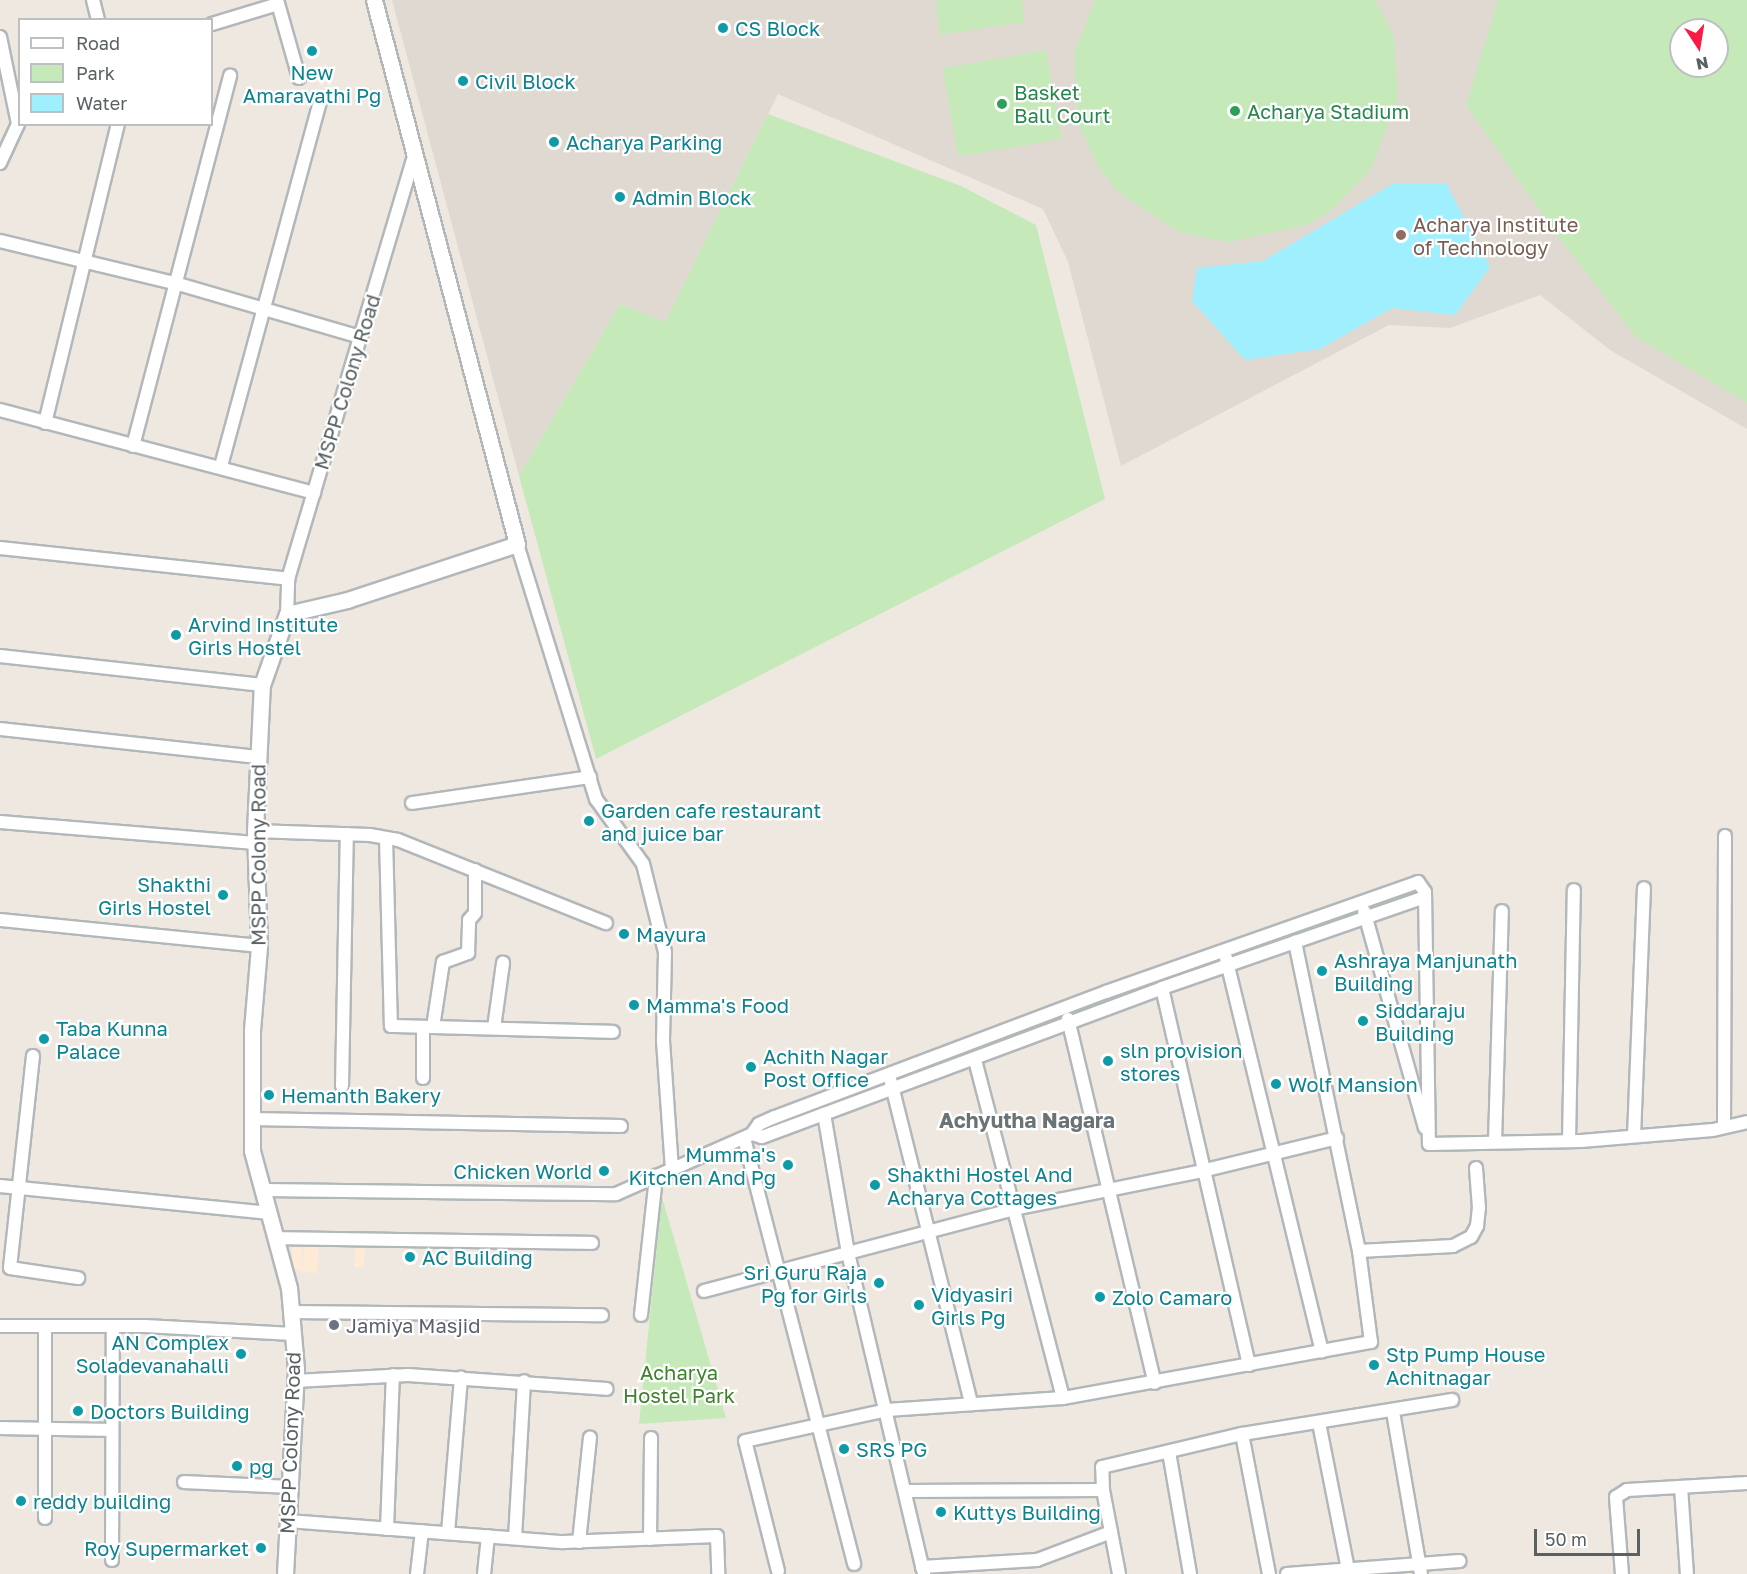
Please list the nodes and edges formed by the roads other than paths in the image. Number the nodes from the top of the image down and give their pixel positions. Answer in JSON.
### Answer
{"nodes":[{"id":1,"x":93,"y":0,"type":"edge"},
{"id":2,"x":374,"y":0,"type":"edge"},
{"id":3,"x":277,"y":2,"type":"edge"},
{"id":4,"x":98,"y":18,"type":"edge"},
{"id":5,"x":213,"y":24,"type":"edge"},
{"id":6,"x":0,"y":37,"type":"edge"},
{"id":7,"x":230,"y":76,"type":"dead end"},
{"id":8,"x":299,"y":78,"type":"dead end"},
{"id":9,"x":320,"y":102,"type":"dead end"},
{"id":10,"x":118,"y":126,"type":"edge"},
{"id":11,"x":416,"y":153,"type":"junction"},
{"id":12,"x":0,"y":163,"type":"edge"},
{"id":13,"x":0,"y":241,"type":"edge"},
{"id":14,"x":84,"y":261,"type":"junction"},
{"id":15,"x":178,"y":284,"type":"junction"},
{"id":16,"x":263,"y":310,"type":"junction"},
{"id":17,"x":361,"y":337,"type":"junction"},
{"id":18,"x":0,"y":410,"type":"edge"},
{"id":19,"x":45,"y":423,"type":"junction"},
{"id":20,"x":133,"y":446,"type":"junction"},
{"id":21,"x":221,"y":466,"type":"junction"},
{"id":22,"x":314,"y":493,"type":"junction"},
{"id":23,"x":517,"y":544,"type":"junction"},
{"id":24,"x":0,"y":548,"type":"edge"},
{"id":25,"x":288,"y":579,"type":"junction"},
{"id":26,"x":287,"y":614,"type":"junction"},
{"id":27,"x":0,"y":656,"type":"edge"},
{"id":28,"x":262,"y":685,"type":"junction"},
{"id":29,"x":0,"y":729,"type":"edge"},
{"id":30,"x":258,"y":757,"type":"junction"},
{"id":31,"x":590,"y":777,"type":"junction"},
{"id":32,"x":412,"y":803,"type":"dead end"},
{"id":33,"x":0,"y":822,"type":"edge"},
{"id":34,"x":347,"y":834,"type":"junction"},
{"id":35,"x":1725,"y":836,"type":"dead end"},
{"id":36,"x":255,"y":837,"type":"junction"},
{"id":37,"x":386,"y":838,"type":"junction"},
{"id":38,"x":475,"y":870,"type":"junction"},
{"id":39,"x":1644,"y":888,"type":"dead end"},
{"id":40,"x":1574,"y":890,"type":"dead end"},
{"id":41,"x":1422,"y":898,"type":"junction"},
{"id":42,"x":1359,"y":902,"type":"junction"},
{"id":43,"x":1502,"y":911,"type":"dead end"},
{"id":44,"x":1367,"y":916,"type":"junction"},
{"id":45,"x":0,"y":920,"type":"edge"},
{"id":46,"x":606,"y":923,"type":"dead end"},
{"id":47,"x":1295,"y":942,"type":"junction"},
{"id":48,"x":259,"y":946,"type":"junction"},
{"id":49,"x":1224,"y":950,"type":"junction"},
{"id":50,"x":503,"y":963,"type":"dead end"},
{"id":51,"x":1228,"y":965,"type":"junction"},
{"id":52,"x":1162,"y":988,"type":"junction"},
{"id":53,"x":1064,"y":1008,"type":"junction"},
{"id":54,"x":1070,"y":1025,"type":"junction"},
{"id":55,"x":428,"y":1027,"type":"junction"},
{"id":56,"x":494,"y":1028,"type":"junction"},
{"id":57,"x":613,"y":1032,"type":"dead end"},
{"id":58,"x":33,"y":1056,"type":"dead end"},
{"id":59,"x":975,"y":1060,"type":"junction"},
{"id":60,"x":889,"y":1075,"type":"junction"},
{"id":61,"x":423,"y":1078,"type":"dead end"},
{"id":62,"x":342,"y":1086,"type":"dead end"},
{"id":63,"x":894,"y":1089,"type":"junction"},
{"id":64,"x":824,"y":1114,"type":"junction"},
{"id":65,"x":252,"y":1119,"type":"junction"},
{"id":66,"x":1747,"y":1122,"type":"edge"},
{"id":67,"x":621,"y":1126,"type":"dead end"},
{"id":68,"x":1724,"y":1127,"type":"junction"},
{"id":69,"x":748,"y":1136,"type":"junction"},
{"id":70,"x":1634,"y":1136,"type":"junction"},
{"id":71,"x":1337,"y":1138,"type":"junction"},
{"id":72,"x":1569,"y":1141,"type":"junction"},
{"id":73,"x":1495,"y":1142,"type":"junction"},
{"id":74,"x":1430,"y":1144,"type":"junction"},
{"id":75,"x":1273,"y":1151,"type":"junction"},
{"id":76,"x":1476,"y":1168,"type":"dead end"},
{"id":77,"x":672,"y":1171,"type":"junction"},
{"id":78,"x":1202,"y":1171,"type":"junction"},
{"id":79,"x":656,"y":1176,"type":"junction"},
{"id":80,"x":0,"y":1186,"type":"edge"},
{"id":81,"x":18,"y":1188,"type":"junction"},
{"id":82,"x":264,"y":1190,"type":"junction"},
{"id":83,"x":1109,"y":1191,"type":"junction"},
{"id":84,"x":1014,"y":1209,"type":"junction"},
{"id":85,"x":270,"y":1213,"type":"junction"},
{"id":86,"x":928,"y":1232,"type":"junction"},
{"id":87,"x":275,"y":1238,"type":"junction"},
{"id":88,"x":592,"y":1243,"type":"dead end"},
{"id":89,"x":1359,"y":1251,"type":"junction"},
{"id":90,"x":848,"y":1253,"type":"junction"},
{"id":91,"x":778,"y":1270,"type":"junction"},
{"id":92,"x":78,"y":1278,"type":"dead end"},
{"id":93,"x":704,"y":1291,"type":"dead end"},
{"id":94,"x":291,"y":1312,"type":"junction"},
{"id":95,"x":602,"y":1315,"type":"dead end"},
{"id":96,"x":641,"y":1315,"type":"dead end"},
{"id":97,"x":0,"y":1326,"type":"edge"},
{"id":98,"x":113,"y":1327,"type":"junction"},
{"id":99,"x":45,"y":1329,"type":"junction"},
{"id":100,"x":293,"y":1334,"type":"junction"},
{"id":101,"x":1322,"y":1351,"type":"junction"},
{"id":102,"x":1249,"y":1365,"type":"junction"},
{"id":103,"x":393,"y":1375,"type":"junction"},
{"id":104,"x":461,"y":1378,"type":"junction"},
{"id":105,"x":295,"y":1381,"type":"junction"},
{"id":106,"x":524,"y":1381,"type":"junction"},
{"id":107,"x":1155,"y":1383,"type":"junction"},
{"id":108,"x":607,"y":1389,"type":"dead end"},
{"id":109,"x":1063,"y":1398,"type":"junction"},
{"id":110,"x":1452,"y":1400,"type":"dead end"},
{"id":111,"x":971,"y":1404,"type":"junction"},
{"id":112,"x":887,"y":1410,"type":"junction"},
{"id":113,"x":1393,"y":1412,"type":"junction"},
{"id":114,"x":1319,"y":1423,"type":"junction"},
{"id":115,"x":817,"y":1424,"type":"junction"},
{"id":116,"x":0,"y":1428,"type":"edge"},
{"id":117,"x":45,"y":1429,"type":"junction"},
{"id":118,"x":110,"y":1430,"type":"junction"},
{"id":119,"x":1242,"y":1434,"type":"junction"},
{"id":120,"x":590,"y":1438,"type":"dead end"},
{"id":121,"x":651,"y":1438,"type":"dead end"},
{"id":122,"x":1169,"y":1452,"type":"junction"},
{"id":123,"x":184,"y":1482,"type":"dead end"},
{"id":124,"x":1747,"y":1483,"type":"edge"},
{"id":125,"x":290,"y":1487,"type":"junction"},
{"id":126,"x":1681,"y":1487,"type":"junction"},
{"id":127,"x":1103,"y":1490,"type":"junction"},
{"id":128,"x":905,"y":1491,"type":"junction"},
{"id":129,"x":45,"y":1518,"type":"dead end"},
{"id":130,"x":288,"y":1521,"type":"junction"},
{"id":131,"x":387,"y":1528,"type":"junction"},
{"id":132,"x":422,"y":1531,"type":"junction"},
{"id":133,"x":1111,"y":1532,"type":"junction"},
{"id":134,"x":448,"y":1533,"type":"junction"},
{"id":135,"x":488,"y":1536,"type":"junction"},
{"id":136,"x":515,"y":1539,"type":"junction"},
{"id":137,"x":650,"y":1539,"type":"junction"},
{"id":138,"x":579,"y":1542,"type":"junction"},
{"id":139,"x":112,"y":1560,"type":"dead end"},
{"id":140,"x":1460,"y":1561,"type":"dead end"},
{"id":141,"x":854,"y":1564,"type":"dead end"},
{"id":142,"x":1421,"y":1569,"type":"edge"},
{"id":143,"x":923,"y":1570,"type":"edge"},
{"id":144,"x":778,"y":1571,"type":"dead end"},
{"id":145,"x":1349,"y":1571,"type":"edge"},
{"id":146,"x":285,"y":1574,"type":"edge"},
{"id":147,"x":417,"y":1574,"type":"edge"},
{"id":148,"x":484,"y":1574,"type":"edge"},
{"id":149,"x":717,"y":1574,"type":"edge"},
{"id":150,"x":1119,"y":1574,"type":"edge"},
{"id":151,"x":1190,"y":1574,"type":"edge"},
{"id":152,"x":1269,"y":1574,"type":"edge"},
{"id":153,"x":1287,"y":1574,"type":"edge"},
{"id":154,"x":1622,"y":1574,"type":"edge"},
{"id":155,"x":1687,"y":1574,"type":"edge"}],
"edges":[{"from":1,"to":4,"type":"street"},
{"from":2,"to":11,"type":"street"},
{"from":3,"to":5,"type":"street"},
{"from":3,"to":8,"type":"street"},
{"from":6,"to":12,"type":"street"},
{"from":7,"to":15,"type":"street"},
{"from":9,"to":16,"type":"street"},
{"from":10,"to":14,"type":"street"},
{"from":11,"to":17,"type":"street","name":"MSPP Colony Road"},
{"from":11,"to":23,"type":"street"},
{"from":13,"to":14,"type":"street"},
{"from":14,"to":15,"type":"street"},
{"from":14,"to":19,"type":"street"},
{"from":15,"to":16,"type":"street"},
{"from":15,"to":20,"type":"street"},
{"from":16,"to":17,"type":"street"},
{"from":16,"to":21,"type":"street"},
{"from":17,"to":22,"type":"street","name":"MSPP Colony Road"},
{"from":18,"to":19,"type":"street"},
{"from":19,"to":20,"type":"street"},
{"from":20,"to":21,"type":"street"},
{"from":21,"to":22,"type":"street"},
{"from":22,"to":25,"type":"street","name":"MSPP Colony Road"},
{"from":23,"to":26,"type":"street"},
{"from":23,"to":31,"type":"street"},
{"from":24,"to":25,"type":"street"},
{"from":25,"to":26,"type":"street","name":"MSPP Colony Road"},
{"from":26,"to":28,"type":"street","name":"MSPP Colony Road"},
{"from":27,"to":28,"type":"street"},
{"from":28,"to":30,"type":"street","name":"MSPP Colony Road"},
{"from":29,"to":30,"type":"street"},
{"from":30,"to":36,"type":"street","name":"MSPP Colony Road"},
{"from":31,"to":32,"type":"street"},
{"from":31,"to":77,"type":"street"},
{"from":33,"to":36,"type":"street"},
{"from":34,"to":36,"type":"street"},
{"from":34,"to":37,"type":"street"},
{"from":34,"to":62,"type":"street"},
{"from":35,"to":68,"type":"street"},
{"from":36,"to":48,"type":"street","name":"MSPP Colony Road"},
{"from":37,"to":38,"type":"street"},
{"from":37,"to":55,"type":"street"},
{"from":38,"to":46,"type":"street"},
{"from":38,"to":55,"type":"street"},
{"from":39,"to":70,"type":"street"},
{"from":40,"to":72,"type":"street"},
{"from":41,"to":42,"type":"street"},
{"from":41,"to":44,"type":"street"},
{"from":41,"to":74,"type":"street"},
{"from":42,"to":44,"type":"street"},
{"from":42,"to":49,"type":"street"},
{"from":43,"to":73,"type":"street"},
{"from":44,"to":47,"type":"street"},
{"from":44,"to":74,"type":"street"},
{"from":45,"to":48,"type":"street"},
{"from":47,"to":51,"type":"street"},
{"from":47,"to":71,"type":"street"},
{"from":48,"to":65,"type":"street","name":"MSPP Colony Road"},
{"from":49,"to":51,"type":"street"},
{"from":49,"to":53,"type":"street"},
{"from":50,"to":56,"type":"street"},
{"from":51,"to":52,"type":"street"},
{"from":51,"to":75,"type":"street"},
{"from":52,"to":54,"type":"street"},
{"from":52,"to":78,"type":"street"},
{"from":53,"to":54,"type":"street"},
{"from":53,"to":60,"type":"street"},
{"from":54,"to":59,"type":"street"},
{"from":54,"to":83,"type":"street"},
{"from":55,"to":56,"type":"street"},
{"from":55,"to":61,"type":"street"},
{"from":56,"to":57,"type":"street"},
{"from":58,"to":81,"type":"street"},
{"from":59,"to":63,"type":"street"},
{"from":59,"to":84,"type":"street"},
{"from":60,"to":63,"type":"street"},
{"from":60,"to":69,"type":"street"},
{"from":63,"to":64,"type":"street"},
{"from":63,"to":86,"type":"street"},
{"from":64,"to":69,"type":"street"},
{"from":64,"to":90,"type":"street"},
{"from":65,"to":67,"type":"street"},
{"from":65,"to":82,"type":"street","name":"MSPP Colony Road"},
{"from":66,"to":68,"type":"street"},
{"from":68,"to":70,"type":"street"},
{"from":69,"to":77,"type":"street"},
{"from":69,"to":91,"type":"street"},
{"from":70,"to":72,"type":"street"},
{"from":71,"to":75,"type":"street"},
{"from":71,"to":89,"type":"street"},
{"from":72,"to":73,"type":"street"},
{"from":73,"to":74,"type":"street"},
{"from":75,"to":78,"type":"street"},
{"from":75,"to":101,"type":"street"},
{"from":76,"to":89,"type":"street"},
{"from":77,"to":79,"type":"street"},
{"from":78,"to":83,"type":"street"},
{"from":78,"to":102,"type":"street"},
{"from":79,"to":82,"type":"street"},
{"from":79,"to":96,"type":"street"},
{"from":80,"to":81,"type":"street"},
{"from":81,"to":85,"type":"street"},
{"from":81,"to":92,"type":"street"},
{"from":82,"to":85,"type":"street","name":"MSPP Colony Road"},
{"from":83,"to":84,"type":"street"},
{"from":83,"to":107,"type":"street"},
{"from":84,"to":86,"type":"street"},
{"from":84,"to":109,"type":"street"},
{"from":85,"to":87,"type":"street","name":"MSPP Colony Road"},
{"from":86,"to":90,"type":"street"},
{"from":86,"to":111,"type":"street"},
{"from":87,"to":88,"type":"street"},
{"from":87,"to":94,"type":"street","name":"MSPP Colony Road"},
{"from":89,"to":101,"type":"street"},
{"from":90,"to":91,"type":"street"},
{"from":90,"to":112,"type":"street"},
{"from":91,"to":93,"type":"street"},
{"from":91,"to":115,"type":"street"},
{"from":94,"to":95,"type":"street"},
{"from":94,"to":100,"type":"street","name":"MSPP Colony Road"},
{"from":97,"to":99,"type":"street"},
{"from":98,"to":99,"type":"street"},
{"from":98,"to":100,"type":"street"},
{"from":98,"to":118,"type":"street"},
{"from":99,"to":117,"type":"street"},
{"from":100,"to":105,"type":"street","name":"MSPP Colony Road"},
{"from":101,"to":102,"type":"street"},
{"from":102,"to":107,"type":"street"},
{"from":103,"to":104,"type":"street"},
{"from":103,"to":105,"type":"street"},
{"from":103,"to":131,"type":"street"},
{"from":104,"to":106,"type":"street"},
{"from":104,"to":134,"type":"street"},
{"from":105,"to":125,"type":"street","name":"MSPP Colony Road"},
{"from":106,"to":108,"type":"street"},
{"from":106,"to":136,"type":"street"},
{"from":107,"to":109,"type":"street"},
{"from":109,"to":111,"type":"street"},
{"from":110,"to":113,"type":"street"},
{"from":111,"to":112,"type":"street"},
{"from":112,"to":115,"type":"street"},
{"from":112,"to":128,"type":"street"},
{"from":113,"to":114,"type":"street"},
{"from":113,"to":142,"type":"street"},
{"from":114,"to":119,"type":"street"},
{"from":114,"to":145,"type":"street"},
{"from":115,"to":141,"type":"street"},
{"from":115,"to":144,"type":"street"},
{"from":116,"to":117,"type":"street"},
{"from":117,"to":118,"type":"street"},
{"from":117,"to":129,"type":"street"},
{"from":118,"to":139,"type":"street"},
{"from":119,"to":122,"type":"street"},
{"from":119,"to":152,"type":"street"},
{"from":120,"to":138,"type":"street"},
{"from":121,"to":137,"type":"street"},
{"from":122,"to":127,"type":"street"},
{"from":122,"to":151,"type":"street"},
{"from":123,"to":125,"type":"street"},
{"from":124,"to":126,"type":"street"},
{"from":125,"to":130,"type":"street","name":"MSPP Colony Road"},
{"from":126,"to":154,"type":"street"},
{"from":126,"to":155,"type":"street"},
{"from":127,"to":128,"type":"street"},
{"from":127,"to":133,"type":"street"},
{"from":128,"to":143,"type":"street"},
{"from":130,"to":131,"type":"street"},
{"from":130,"to":146,"type":"street","name":"MSPP Colony Road"},
{"from":131,"to":132,"type":"street"},
{"from":132,"to":134,"type":"street"},
{"from":132,"to":147,"type":"street"},
{"from":133,"to":143,"type":"street"},
{"from":133,"to":150,"type":"street"},
{"from":134,"to":135,"type":"street"},
{"from":135,"to":136,"type":"street"},
{"from":135,"to":148,"type":"street"},
{"from":136,"to":138,"type":"street"},
{"from":137,"to":138,"type":"street"},
{"from":137,"to":149,"type":"street"},
{"from":140,"to":142,"type":"street"},
{"from":142,"to":145,"type":"street"},
{"from":145,"to":153,"type":"street"}]}
